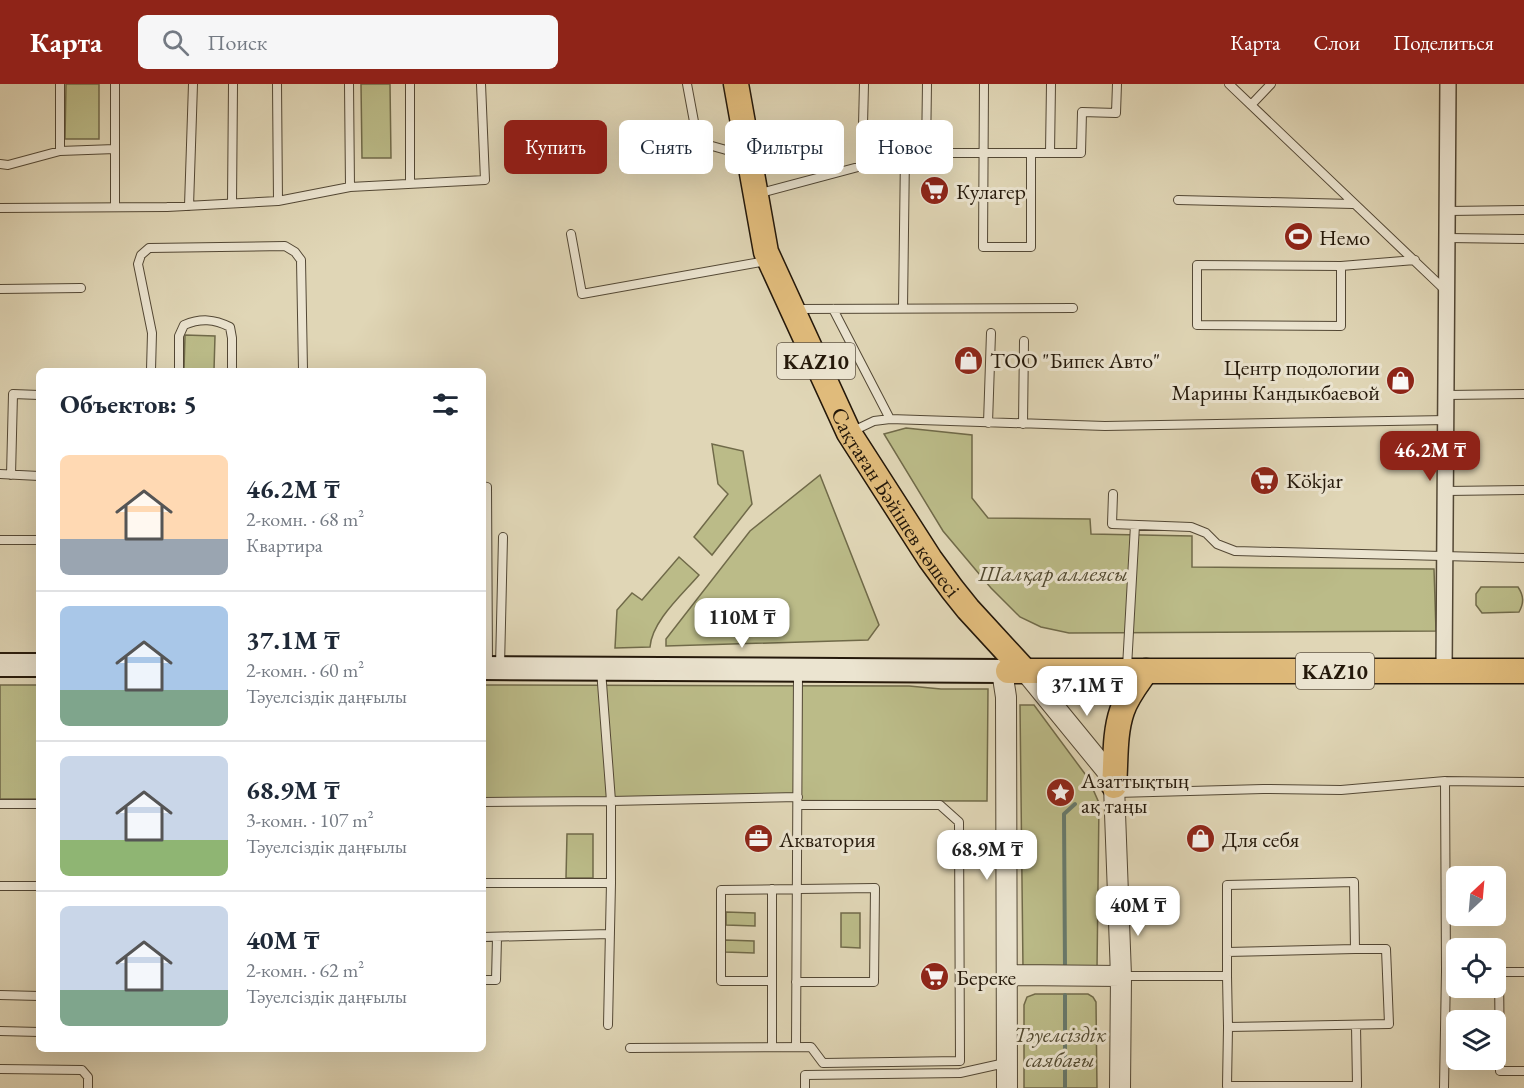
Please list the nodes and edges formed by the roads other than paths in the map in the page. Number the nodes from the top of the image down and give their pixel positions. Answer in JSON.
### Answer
{"nodes":[{"id":1,"x":60,"y":84,"type":"edge"},
{"id":2,"x":115,"y":84,"type":"edge"},
{"id":3,"x":193,"y":84,"type":"edge"},
{"id":4,"x":233,"y":84,"type":"edge"},
{"id":5,"x":277,"y":84,"type":"edge"},
{"id":6,"x":349,"y":84,"type":"edge"},
{"id":7,"x":410,"y":84,"type":"edge"},
{"id":8,"x":481,"y":84,"type":"edge"},
{"id":9,"x":687,"y":84,"type":"edge"},
{"id":10,"x":736,"y":84,"type":"edge"},
{"id":11,"x":864,"y":84,"type":"edge"},
{"id":12,"x":927,"y":84,"type":"edge"},
{"id":13,"x":984,"y":84,"type":"edge"},
{"id":14,"x":1051,"y":84,"type":"edge"},
{"id":15,"x":1117,"y":84,"type":"edge"},
{"id":16,"x":1229,"y":84,"type":"edge"},
{"id":17,"x":1271,"y":84,"type":"edge"},
{"id":18,"x":1448,"y":84,"type":"edge"},
{"id":19,"x":1251,"y":105,"type":"junction"},
{"id":20,"x":742,"y":120,"type":"edge"},
{"id":21,"x":863,"y":120,"type":"edge"},
{"id":22,"x":926,"y":120,"type":"edge"},
{"id":23,"x":115,"y":149,"type":"junction"},
{"id":24,"x":725,"y":150,"type":"edge"},
{"id":25,"x":60,"y":151,"type":"junction"},
{"id":26,"x":953,"y":153,"type":"edge"},
{"id":27,"x":983,"y":153,"type":"junction"},
{"id":28,"x":1031,"y":153,"type":"junction"},
{"id":29,"x":1050,"y":153,"type":"junction"},
{"id":30,"x":0,"y":164,"type":"edge"},
{"id":31,"x":856,"y":168,"type":"edge"},
{"id":32,"x":752,"y":174,"type":"edge"},
{"id":33,"x":905,"y":174,"type":"edge"},
{"id":34,"x":410,"y":183,"type":"junction"},
{"id":35,"x":350,"y":187,"type":"junction"},
{"id":36,"x":756,"y":194,"type":"junction"},
{"id":37,"x":1178,"y":200,"type":"dead end"},
{"id":38,"x":278,"y":201,"type":"junction"},
{"id":39,"x":232,"y":203,"type":"junction"},
{"id":40,"x":1353,"y":204,"type":"junction"},
{"id":41,"x":189,"y":206,"type":"junction"},
{"id":42,"x":115,"y":207,"type":"junction"},
{"id":43,"x":0,"y":208,"type":"edge"},
{"id":44,"x":1524,"y":210,"type":"edge"},
{"id":45,"x":1448,"y":211,"type":"junction"},
{"id":46,"x":572,"y":234,"type":"dead end"},
{"id":47,"x":1448,"y":238,"type":"junction"},
{"id":48,"x":1524,"y":239,"type":"edge"},
{"id":49,"x":770,"y":260,"type":"junction"},
{"id":50,"x":1415,"y":260,"type":"junction"},
{"id":51,"x":1341,"y":266,"type":"junction"},
{"id":52,"x":81,"y":288,"type":"dead end"},
{"id":53,"x":0,"y":289,"type":"edge"},
{"id":54,"x":1448,"y":293,"type":"junction"},
{"id":55,"x":903,"y":308,"type":"junction"},
{"id":56,"x":1073,"y":308,"type":"dead end"},
{"id":57,"x":792,"y":309,"type":"junction"},
{"id":58,"x":833,"y":309,"type":"junction"},
{"id":59,"x":991,"y":333,"type":"dead end"},
{"id":60,"x":1024,"y":341,"type":"dead end"},
{"id":61,"x":151,"y":368,"type":"edge"},
{"id":62,"x":179,"y":368,"type":"edge"},
{"id":63,"x":232,"y":368,"type":"edge"},
{"id":64,"x":303,"y":368,"type":"edge"},
{"id":65,"x":1447,"y":394,"type":"junction"},
{"id":66,"x":1524,"y":394,"type":"edge"},
{"id":67,"x":36,"y":395,"type":"edge"},
{"id":68,"x":890,"y":419,"type":"junction"},
{"id":69,"x":1447,"y":420,"type":"junction"},
{"id":70,"x":988,"y":423,"type":"junction"},
{"id":71,"x":1023,"y":424,"type":"junction"},
{"id":72,"x":849,"y":433,"type":"junction"},
{"id":73,"x":0,"y":474,"type":"edge"},
{"id":74,"x":10,"y":475,"type":"junction"},
{"id":75,"x":36,"y":476,"type":"edge"},
{"id":76,"x":486,"y":487,"type":"edge"},
{"id":77,"x":1524,"y":490,"type":"edge"},
{"id":78,"x":1446,"y":491,"type":"junction"},
{"id":79,"x":1113,"y":494,"type":"dead end"},
{"id":80,"x":486,"y":512,"type":"edge"},
{"id":81,"x":1135,"y":525,"type":"junction"},
{"id":82,"x":503,"y":537,"type":"dead end"},
{"id":83,"x":0,"y":540,"type":"edge"},
{"id":84,"x":36,"y":540,"type":"edge"},
{"id":85,"x":1445,"y":557,"type":"junction"},
{"id":86,"x":1524,"y":558,"type":"edge"},
{"id":87,"x":486,"y":563,"type":"edge"},
{"id":88,"x":0,"y":665,"type":"edge"},
{"id":89,"x":36,"y":665,"type":"edge"},
{"id":90,"x":490,"y":668,"type":"edge"},
{"id":91,"x":601,"y":668,"type":"junction"},
{"id":92,"x":798,"y":669,"type":"junction"},
{"id":93,"x":1014,"y":671,"type":"junction"},
{"id":94,"x":1136,"y":671,"type":"junction"},
{"id":95,"x":1444,"y":671,"type":"junction"},
{"id":96,"x":1524,"y":671,"type":"edge"},
{"id":97,"x":1445,"y":781,"type":"junction"},
{"id":98,"x":1524,"y":782,"type":"edge"},
{"id":99,"x":1114,"y":790,"type":"junction"},
{"id":100,"x":610,"y":801,"type":"junction"},
{"id":101,"x":798,"y":801,"type":"junction"},
{"id":102,"x":486,"y":802,"type":"edge"},
{"id":103,"x":0,"y":804,"type":"edge"},
{"id":104,"x":36,"y":804,"type":"edge"},
{"id":105,"x":486,"y":883,"type":"edge"},
{"id":106,"x":611,"y":883,"type":"junction"},
{"id":107,"x":0,"y":886,"type":"edge"},
{"id":108,"x":36,"y":886,"type":"edge"},
{"id":109,"x":796,"y":888,"type":"junction"},
{"id":110,"x":772,"y":889,"type":"junction"},
{"id":111,"x":610,"y":934,"type":"junction"},
{"id":112,"x":497,"y":937,"type":"junction"},
{"id":113,"x":486,"y":938,"type":"edge"},
{"id":114,"x":1355,"y":949,"type":"junction"},
{"id":115,"x":1227,"y":952,"type":"junction"},
{"id":116,"x":1446,"y":972,"type":"joint"},
{"id":117,"x":1506,"y":972,"type":"edge"},
{"id":118,"x":1524,"y":972,"type":"edge"},
{"id":119,"x":1007,"y":975,"type":"junction"},
{"id":120,"x":1121,"y":976,"type":"junction"},
{"id":121,"x":1227,"y":976,"type":"junction"},
{"id":122,"x":486,"y":980,"type":"edge"},
{"id":123,"x":772,"y":981,"type":"junction"},
{"id":124,"x":796,"y":982,"type":"junction"},
{"id":125,"x":0,"y":995,"type":"edge"},
{"id":126,"x":36,"y":996,"type":"edge"},
{"id":127,"x":1498,"y":998,"type":"edge"},
{"id":128,"x":608,"y":1025,"type":"dead end"},
{"id":129,"x":1356,"y":1025,"type":"junction"},
{"id":130,"x":1228,"y":1027,"type":"junction"},
{"id":131,"x":0,"y":1031,"type":"edge"},
{"id":132,"x":36,"y":1032,"type":"edge"},
{"id":133,"x":772,"y":1047,"type":"junction"},
{"id":134,"x":796,"y":1047,"type":"junction"},
{"id":135,"x":630,"y":1048,"type":"dead end"},
{"id":136,"x":960,"y":1061,"type":"junction"},
{"id":137,"x":1006,"y":1062,"type":"junction"},
{"id":138,"x":0,"y":1070,"type":"edge"},
{"id":139,"x":1524,"y":1071,"type":"edge"},
{"id":140,"x":960,"y":1073,"type":"junction"},
{"id":141,"x":88,"y":1088,"type":"edge"},
{"id":142,"x":805,"y":1088,"type":"edge"},
{"id":143,"x":1006,"y":1088,"type":"edge"},
{"id":144,"x":1120,"y":1088,"type":"edge"},
{"id":145,"x":1444,"y":1088,"type":"edge"}],
"edges":[{"from":1,"to":25,"type":"lane"},
{"from":2,"to":23,"type":"lane"},
{"from":3,"to":41,"type":"lane"},
{"from":4,"to":39,"type":"lane"},
{"from":5,"to":38,"type":"lane"},
{"from":6,"to":35,"type":"lane"},
{"from":7,"to":34,"type":"lane"},
{"from":8,"to":34,"type":"lane"},
{"from":9,"to":24,"type":"lane"},
{"from":10,"to":20,"type":"main road","name":"Сақтаған Бәйішев көшесі","number":"KAZ10"},
{"from":11,"to":21,"type":"lane"},
{"from":12,"to":22,"type":"lane"},
{"from":13,"to":27,"type":"lane"},
{"from":14,"to":29,"type":"lane"},
{"from":15,"to":29,"type":"lane"},
{"from":16,"to":19,"type":"lane"},
{"from":17,"to":19,"type":"lane"},
{"from":18,"to":45,"type":"street"},
{"from":19,"to":40,"type":"lane"},
{"from":23,"to":25,"type":"lane"},
{"from":23,"to":42,"type":"lane"},
{"from":25,"to":30,"type":"lane"},
{"from":26,"to":27,"type":"lane"},
{"from":27,"to":28,"type":"lane"},
{"from":27,"to":28,"type":"lane"},
{"from":28,"to":29,"type":"lane"},
{"from":31,"to":36,"type":"lane"},
{"from":32,"to":36,"type":"main road","name":"Сақтаған Бәйішев көшесі","number":"KAZ10"},
{"from":33,"to":55,"type":"lane"},
{"from":34,"to":35,"type":"lane"},
{"from":35,"to":38,"type":"lane"},
{"from":36,"to":49,"type":"main road","name":"Сақтаған Бәйішев көшесі","number":"KAZ10"},
{"from":37,"to":40,"type":"lane"},
{"from":38,"to":39,"type":"lane"},
{"from":39,"to":41,"type":"lane"},
{"from":40,"to":50,"type":"lane"},
{"from":41,"to":42,"type":"lane"},
{"from":42,"to":43,"type":"lane"},
{"from":44,"to":45,"type":"lane"},
{"from":45,"to":47,"type":"street"},
{"from":46,"to":49,"type":"lane"},
{"from":47,"to":48,"type":"lane"},
{"from":47,"to":54,"type":"street"},
{"from":49,"to":57,"type":"main road","name":"Сақтаған Бәйішев көшесі","number":"KAZ10"},
{"from":50,"to":51,"type":"lane"},
{"from":50,"to":54,"type":"lane"},
{"from":51,"to":51,"type":"lane"},
{"from":52,"to":53,"type":"lane"},
{"from":54,"to":65,"type":"street"},
{"from":55,"to":56,"type":"lane"},
{"from":55,"to":58,"type":"lane"},
{"from":57,"to":58,"type":"lane"},
{"from":57,"to":72,"type":"main road","name":"Сақтаған Бәйішев көшесі","number":"KAZ10"},
{"from":58,"to":68,"type":"lane"},
{"from":59,"to":70,"type":"lane"},
{"from":60,"to":71,"type":"lane"},
{"from":61,"to":64,"type":"lane"},
{"from":62,"to":63,"type":"lane"},
{"from":65,"to":66,"type":"lane"},
{"from":65,"to":69,"type":"street"},
{"from":67,"to":74,"type":"lane"},
{"from":68,"to":70,"type":"lane"},
{"from":68,"to":72,"type":"lane"},
{"from":69,"to":71,"type":"lane"},
{"from":69,"to":78,"type":"street"},
{"from":70,"to":71,"type":"lane"},
{"from":72,"to":93,"type":"main road","name":"Сақтаған Бәйішев көшесі","number":"KAZ10"},
{"from":73,"to":74,"type":"lane"},
{"from":74,"to":75,"type":"lane"},
{"from":76,"to":80,"type":"lane"},
{"from":77,"to":78,"type":"lane"},
{"from":78,"to":85,"type":"street"},
{"from":79,"to":81,"type":"lane"},
{"from":81,"to":85,"type":"lane"},
{"from":81,"to":94,"type":"lane"},
{"from":82,"to":90,"type":"lane"},
{"from":83,"to":84,"type":"lane"},
{"from":85,"to":86,"type":"lane"},
{"from":85,"to":95,"type":"street"},
{"from":87,"to":90,"type":"lane"},
{"from":88,"to":89,"type":"main road"},
{"from":90,"to":91,"type":"main road"},
{"from":91,"to":92,"type":"main road"},
{"from":91,"to":100,"type":"lane"},
{"from":92,"to":93,"type":"main road"},
{"from":92,"to":101,"type":"lane"},
{"from":93,"to":94,"type":"main road","number":"KAZ10"},
{"from":93,"to":99,"type":"street"},
{"from":93,"to":119,"type":"street"},
{"from":94,"to":95,"type":"main road","number":"KAZ10"},
{"from":94,"to":99,"type":"main road"},
{"from":95,"to":96,"type":"main road","number":"KAZ10"},
{"from":97,"to":98,"type":"lane"},
{"from":97,"to":99,"type":"lane"},
{"from":97,"to":116,"type":"lane"},
{"from":99,"to":120,"type":"street"},
{"from":100,"to":101,"type":"lane"},
{"from":100,"to":102,"type":"lane"},
{"from":100,"to":106,"type":"lane"},
{"from":101,"to":109,"type":"lane"},
{"from":101,"to":136,"type":"lane"},
{"from":103,"to":104,"type":"lane"},
{"from":105,"to":106,"type":"lane"},
{"from":106,"to":111,"type":"lane"},
{"from":107,"to":108,"type":"lane"},
{"from":109,"to":110,"type":"lane"},
{"from":109,"to":124,"type":"lane"},
{"from":109,"to":124,"type":"lane"},
{"from":110,"to":123,"type":"lane"},
{"from":110,"to":123,"type":"lane"},
{"from":111,"to":112,"type":"lane"},
{"from":111,"to":128,"type":"lane"},
{"from":112,"to":113,"type":"lane"},
{"from":112,"to":122,"type":"lane"},
{"from":114,"to":115,"type":"lane"},
{"from":114,"to":115,"type":"lane"},
{"from":114,"to":129,"type":"lane"},
{"from":115,"to":121,"type":"lane"},
{"from":116,"to":145,"type":"lane"},
{"from":117,"to":118,"type":"lane"},
{"from":119,"to":120,"type":"street"},
{"from":119,"to":137,"type":"street"},
{"from":120,"to":121,"type":"lane"},
{"from":120,"to":144,"type":"street"},
{"from":121,"to":130,"type":"lane"},
{"from":123,"to":133,"type":"lane"},
{"from":124,"to":134,"type":"lane"},
{"from":125,"to":126,"type":"lane"},
{"from":127,"to":139,"type":"lane"},
{"from":129,"to":130,"type":"lane"},
{"from":129,"to":130,"type":"lane"},
{"from":131,"to":132,"type":"lane"},
{"from":133,"to":134,"type":"lane"},
{"from":133,"to":135,"type":"lane"},
{"from":134,"to":136,"type":"lane"},
{"from":136,"to":140,"type":"lane"},
{"from":137,"to":140,"type":"lane"},
{"from":137,"to":143,"type":"street"},
{"from":138,"to":141,"type":"lane"},
{"from":140,"to":142,"type":"lane"}]}
